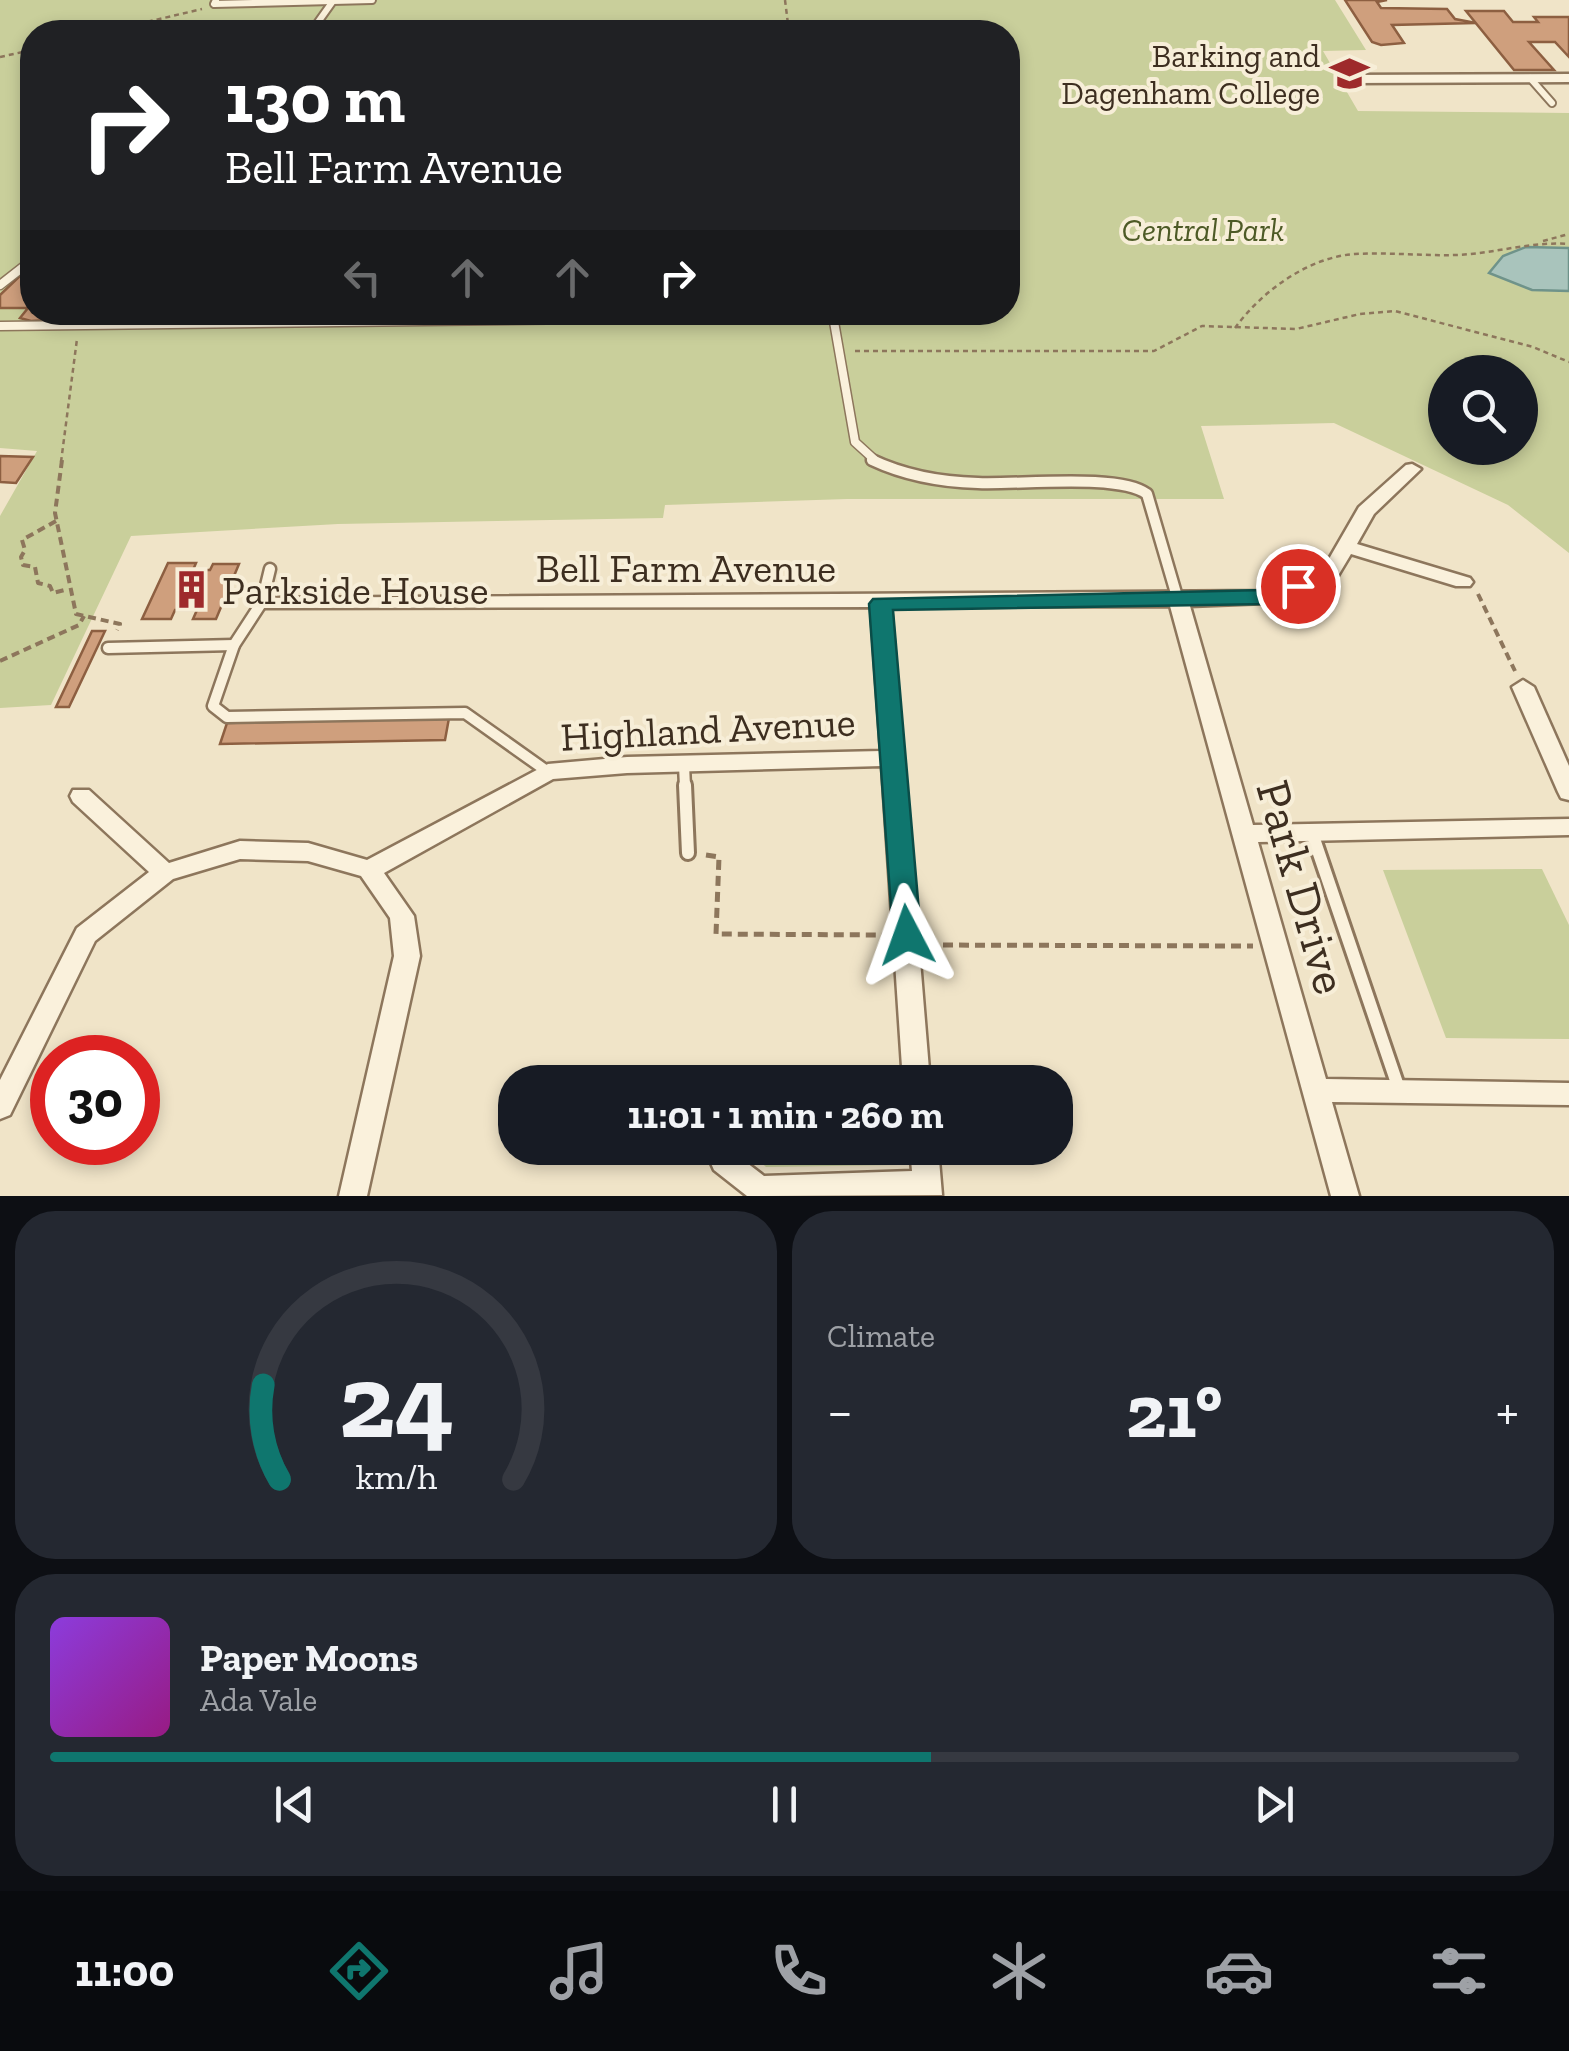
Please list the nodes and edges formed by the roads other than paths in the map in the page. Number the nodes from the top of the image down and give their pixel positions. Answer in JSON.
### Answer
{"nodes":[{"id":1,"x":372,"y":0,"type":"edge"},
{"id":2,"x":333,"y":1,"type":"edge"},
{"id":3,"x":215,"y":2,"type":"edge"},
{"id":4,"x":1530,"y":78,"type":"junction"},
{"id":5,"x":1569,"y":78,"type":"edge"},
{"id":6,"x":1350,"y":79,"type":"dead end"},
{"id":7,"x":1552,"y":103,"type":"dead end"},
{"id":8,"x":20,"y":269,"type":"edge"},
{"id":9,"x":0,"y":285,"type":"edge"},
{"id":10,"x":151,"y":325,"type":"edge"},
{"id":11,"x":834,"y":325,"type":"edge"},
{"id":12,"x":0,"y":326,"type":"edge"},
{"id":13,"x":1412,"y":469,"type":"dead end"},
{"id":14,"x":1348,"y":546,"type":"junction"},
{"id":15,"x":270,"y":569,"type":"dead end"},
{"id":16,"x":1463,"y":582,"type":"road end"},
{"id":17,"x":1178,"y":600,"type":"junction"},
{"id":18,"x":262,"y":602,"type":"junction"},
{"id":19,"x":881,"y":604,"type":"junction"},
{"id":20,"x":234,"y":645,"type":"junction"},
{"id":21,"x":108,"y":648,"type":"road end"},
{"id":22,"x":1522,"y":687,"type":"road end"},
{"id":23,"x":894,"y":758,"type":"junction"},
{"id":24,"x":684,"y":764,"type":"junction"},
{"id":25,"x":548,"y":772,"type":"junction"},
{"id":26,"x":1569,"y":792,"type":"edge"},
{"id":27,"x":82,"y":796,"type":"dead end"},
{"id":28,"x":1569,"y":827,"type":"edge"},
{"id":29,"x":1312,"y":832,"type":"junction"},
{"id":30,"x":1244,"y":834,"type":"junction"},
{"id":31,"x":688,"y":853,"type":"road end"},
{"id":32,"x":369,"y":870,"type":"junction"},
{"id":33,"x":165,"y":873,"type":"junction"},
{"id":34,"x":916,"y":1065,"type":"edge"},
{"id":35,"x":1315,"y":1090,"type":"junction"},
{"id":36,"x":1401,"y":1092,"type":"junction"},
{"id":37,"x":1569,"y":1094,"type":"edge"},
{"id":38,"x":0,"y":1107,"type":"edge"},
{"id":39,"x":729,"y":1165,"type":"edge"},
{"id":40,"x":926,"y":1165,"type":"edge"},
{"id":41,"x":928,"y":1190,"type":"edge"},
{"id":42,"x":354,"y":1196,"type":"edge"},
{"id":43,"x":1344,"y":1196,"type":"edge"}],
"edges":[{"from":1,"to":2,"type":"lane"},
{"from":2,"to":3,"type":"lane"},
{"from":4,"to":5,"type":"street"},
{"from":4,"to":6,"type":"street"},
{"from":4,"to":7,"type":"lane"},
{"from":8,"to":9,"type":"lane"},
{"from":10,"to":12,"type":"lane"},
{"from":11,"to":17,"type":"lane"},
{"from":13,"to":14,"type":"street","name":"Bell Farm Avenue"},
{"from":14,"to":16,"type":"street"},
{"from":14,"to":17,"type":"street","name":"Bell Farm Avenue"},
{"from":15,"to":18,"type":"lane"},
{"from":17,"to":19,"type":"street","name":"Bell Farm Avenue"},
{"from":17,"to":30,"type":"street","name":"Park Drive"},
{"from":18,"to":19,"type":"street","name":"Bell Farm Avenue"},
{"from":18,"to":20,"type":"lane"},
{"from":19,"to":23,"type":"street"},
{"from":20,"to":21,"type":"lane"},
{"from":20,"to":25,"type":"lane"},
{"from":22,"to":26,"type":"street"},
{"from":23,"to":24,"type":"street","name":"Highland Avenue"},
{"from":23,"to":34,"type":"street"},
{"from":24,"to":25,"type":"street","name":"Highland Avenue"},
{"from":24,"to":31,"type":"lane"},
{"from":25,"to":32,"type":"street","name":"Highland Avenue"},
{"from":27,"to":33,"type":"street"},
{"from":28,"to":29,"type":"street"},
{"from":29,"to":30,"type":"street"},
{"from":29,"to":36,"type":"lane","name":"Park Drive"},
{"from":30,"to":35,"type":"street","name":"Park Drive"},
{"from":32,"to":33,"type":"street"},
{"from":32,"to":42,"type":"street"},
{"from":33,"to":38,"type":"street"},
{"from":35,"to":36,"type":"street"},
{"from":35,"to":43,"type":"street","name":"Park Drive"},
{"from":36,"to":37,"type":"street"},
{"from":39,"to":41,"type":"street"},
{"from":40,"to":41,"type":"street"}]}
